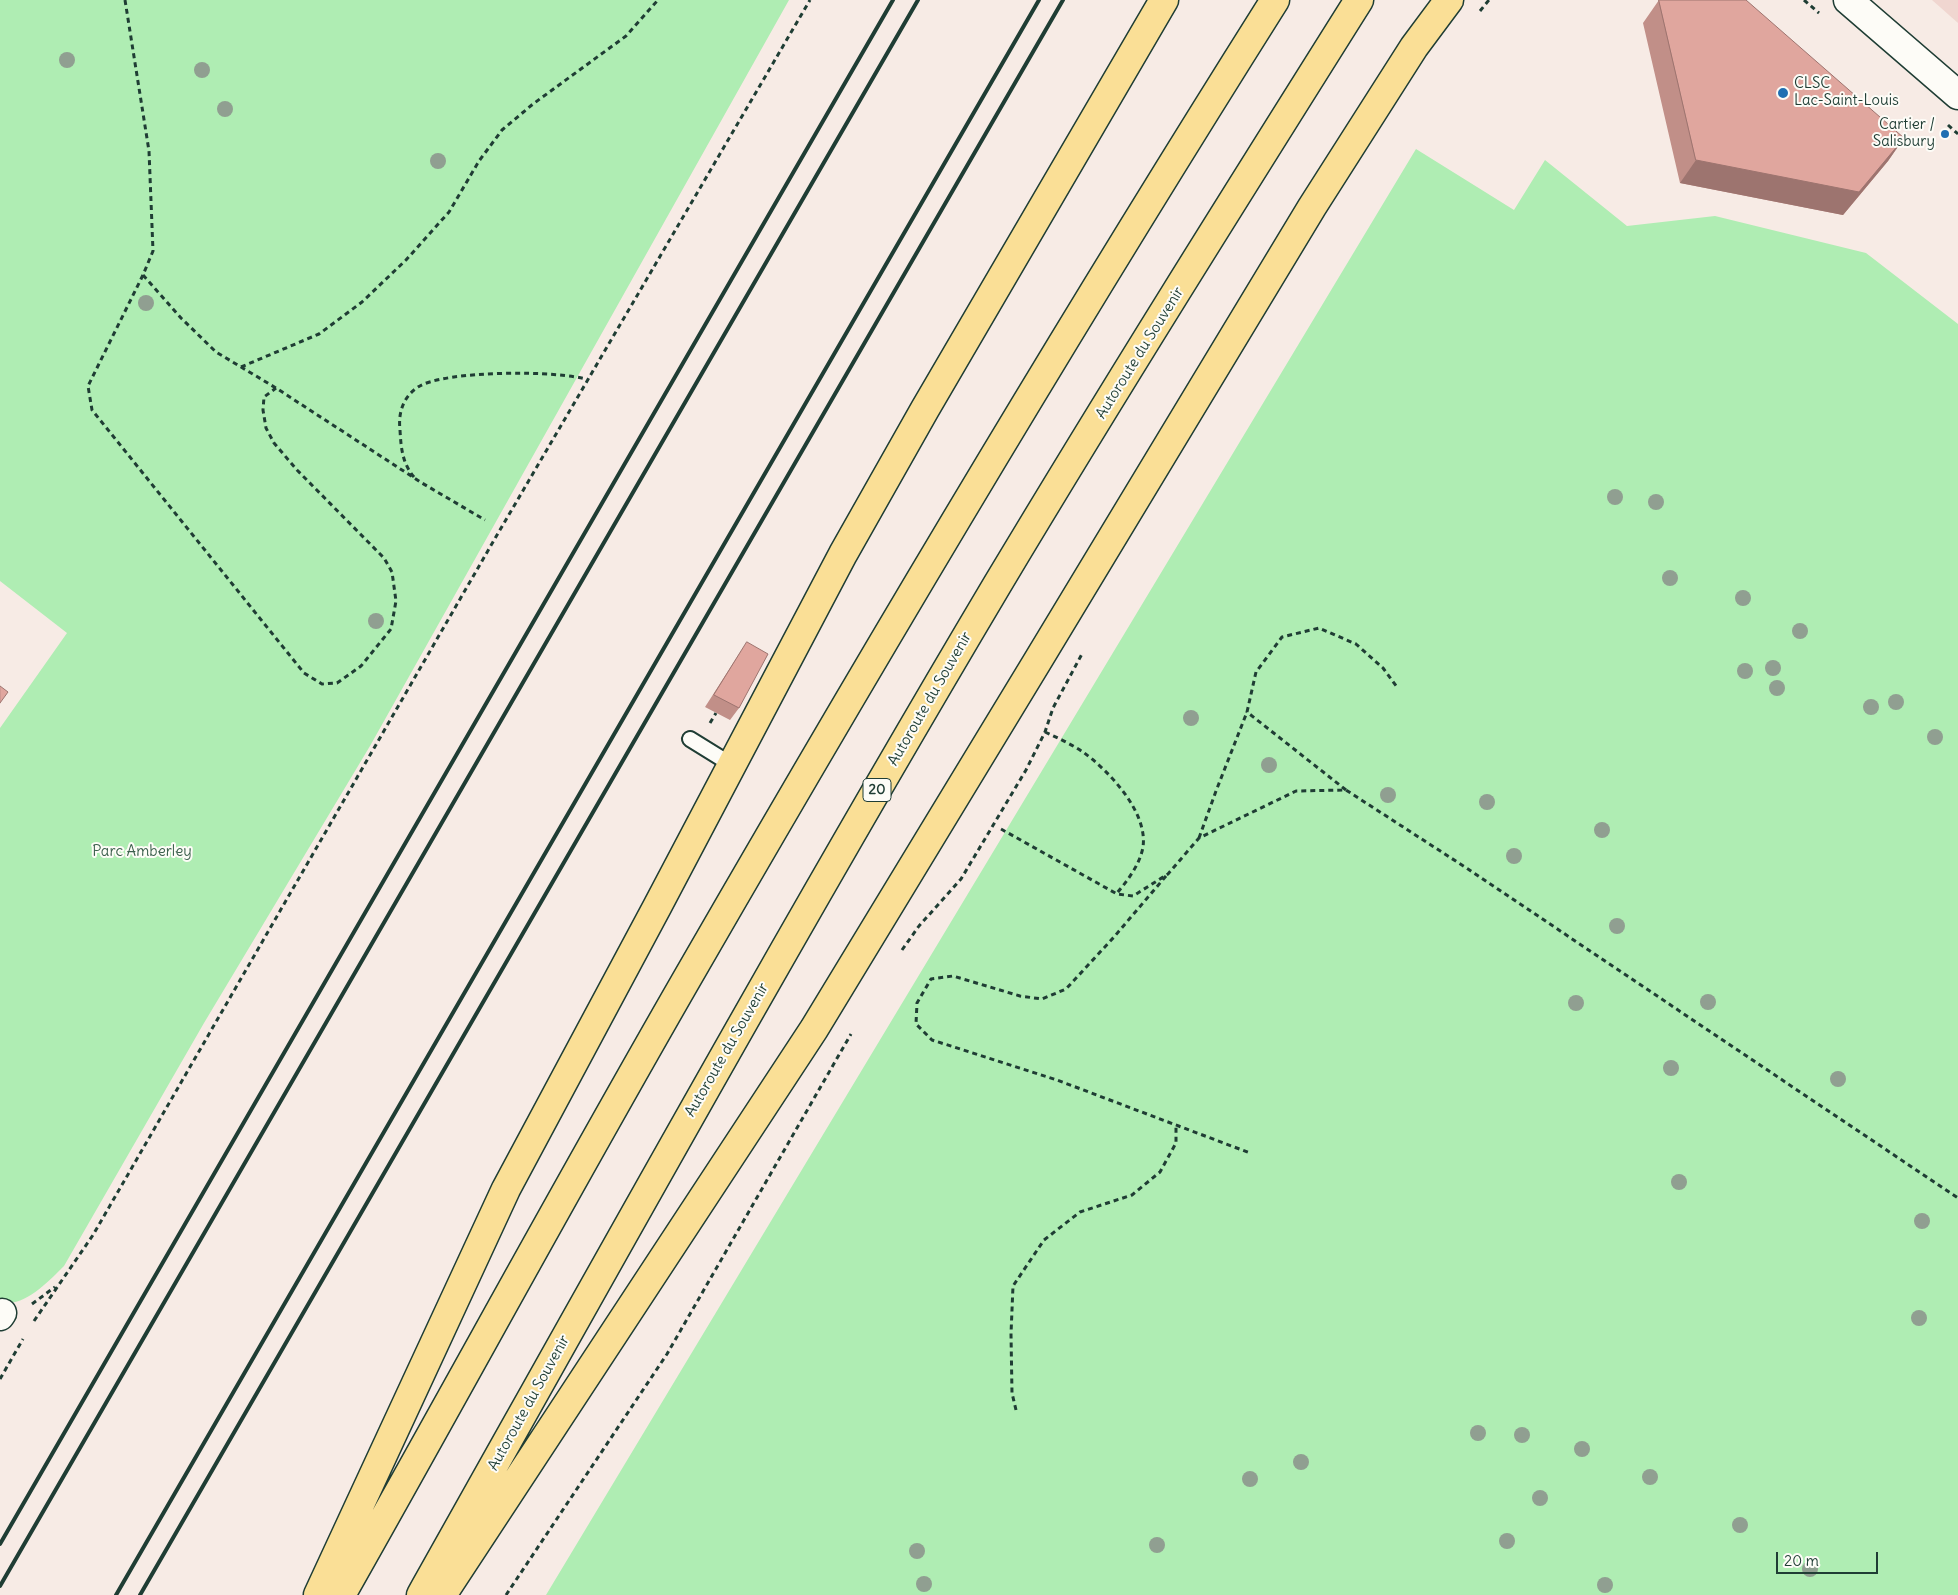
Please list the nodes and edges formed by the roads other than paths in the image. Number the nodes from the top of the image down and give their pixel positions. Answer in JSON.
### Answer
{"nodes":[{"id":1,"x":1164,"y":0,"type":"edge"},
{"id":2,"x":1275,"y":0,"type":"edge"},
{"id":3,"x":1359,"y":0,"type":"edge"},
{"id":4,"x":1450,"y":0,"type":"edge"},
{"id":5,"x":1848,"y":0,"type":"edge"},
{"id":6,"x":1958,"y":94,"type":"edge"},
{"id":7,"x":690,"y":739,"type":"dead end"},
{"id":8,"x":732,"y":764,"type":"junction"},
{"id":9,"x":318,"y":1595,"type":"edge"},
{"id":10,"x":341,"y":1595,"type":"edge"},
{"id":11,"x":422,"y":1595,"type":"edge"},
{"id":12,"x":442,"y":1595,"type":"edge"}],
"edges":[{"from":1,"to":8,"type":"highway"},
{"from":2,"to":10,"type":"highway"},
{"from":3,"to":11,"type":"highway","name":"Autoroute du Souvenir","number":"20"},
{"from":4,"to":12,"type":"highway"},
{"from":5,"to":6,"type":"street"},
{"from":7,"to":8,"type":"lane"},
{"from":8,"to":9,"type":"highway"}]}
